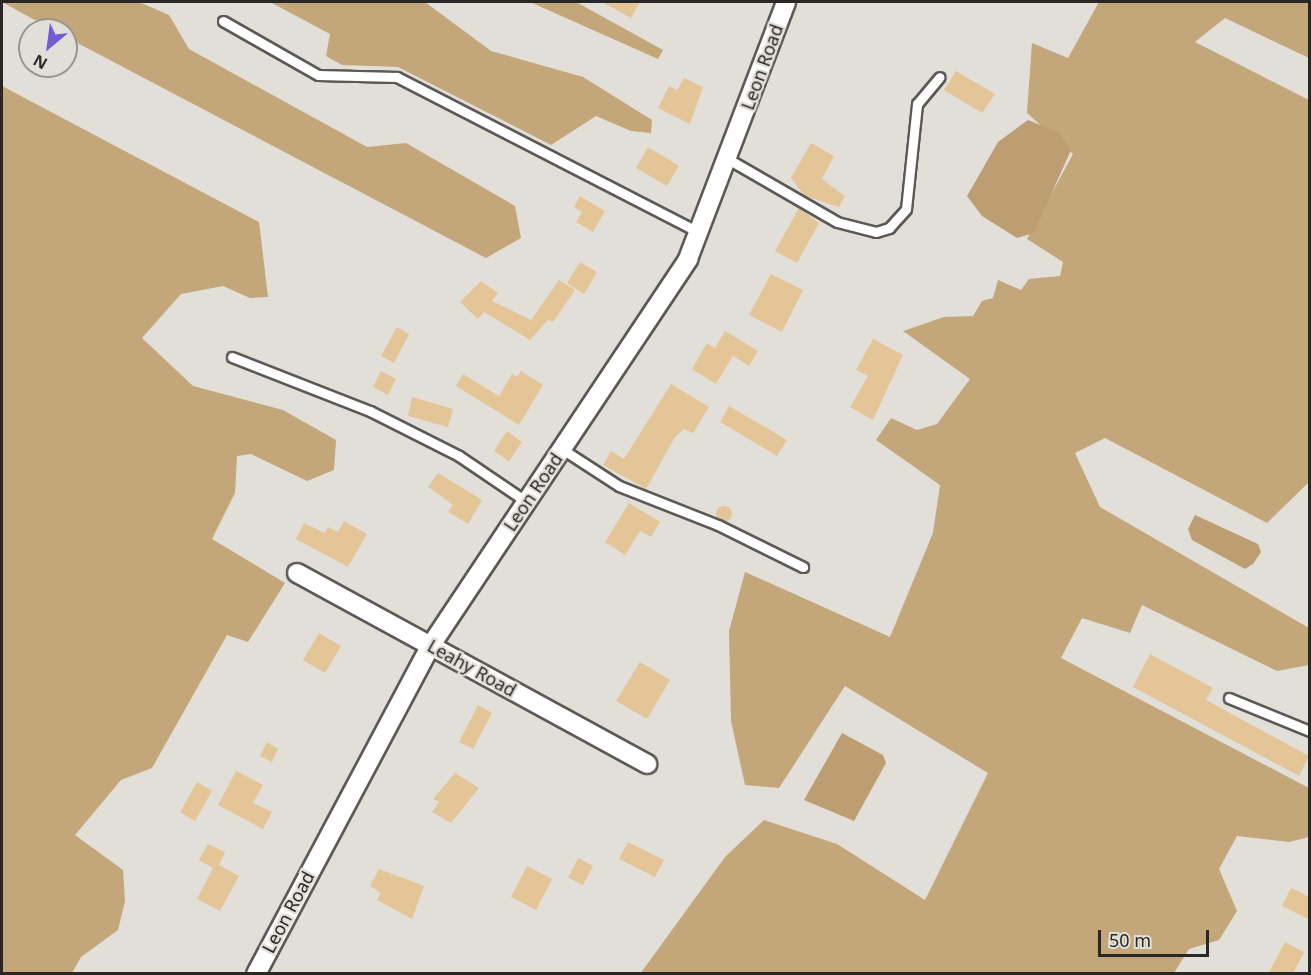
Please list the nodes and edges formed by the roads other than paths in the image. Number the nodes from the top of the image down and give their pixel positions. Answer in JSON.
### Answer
{"nodes":[{"id":1,"x":786,"y":2,"type":"edge"},
{"id":2,"x":223,"y":21,"type":"dead end"},
{"id":3,"x":939,"y":77,"type":"dead end"},
{"id":4,"x":728,"y":159,"type":"junction"},
{"id":5,"x":700,"y":233,"type":"junction"},
{"id":6,"x":232,"y":357,"type":"dead end"},
{"id":7,"x":562,"y":449,"type":"junction"},
{"id":8,"x":527,"y":502,"type":"junction"},
{"id":9,"x":803,"y":567,"type":"dead end"},
{"id":10,"x":297,"y":573,"type":"dead end"},
{"id":11,"x":431,"y":645,"type":"junction"},
{"id":12,"x":1229,"y":698,"type":"dead end"},
{"id":13,"x":1310,"y":731,"type":"edge"},
{"id":14,"x":647,"y":764,"type":"dead end"},
{"id":15,"x":256,"y":974,"type":"edge"}],
"edges":[{"from":1,"to":4,"type":"street","name":"Leon Road"},
{"from":2,"to":5,"type":"lane"},
{"from":3,"to":4,"type":"lane"},
{"from":4,"to":5,"type":"street","name":"Leon Road"},
{"from":5,"to":7,"type":"street","name":"Leon Road"},
{"from":6,"to":8,"type":"lane"},
{"from":7,"to":8,"type":"street","name":"Leon Road"},
{"from":7,"to":9,"type":"lane"},
{"from":8,"to":11,"type":"street","name":"Leon Road"},
{"from":10,"to":11,"type":"street","name":"Leahy Road"},
{"from":11,"to":14,"type":"street","name":"Leahy Road"},
{"from":11,"to":15,"type":"street","name":"Leon Road"},
{"from":12,"to":13,"type":"lane"}]}
